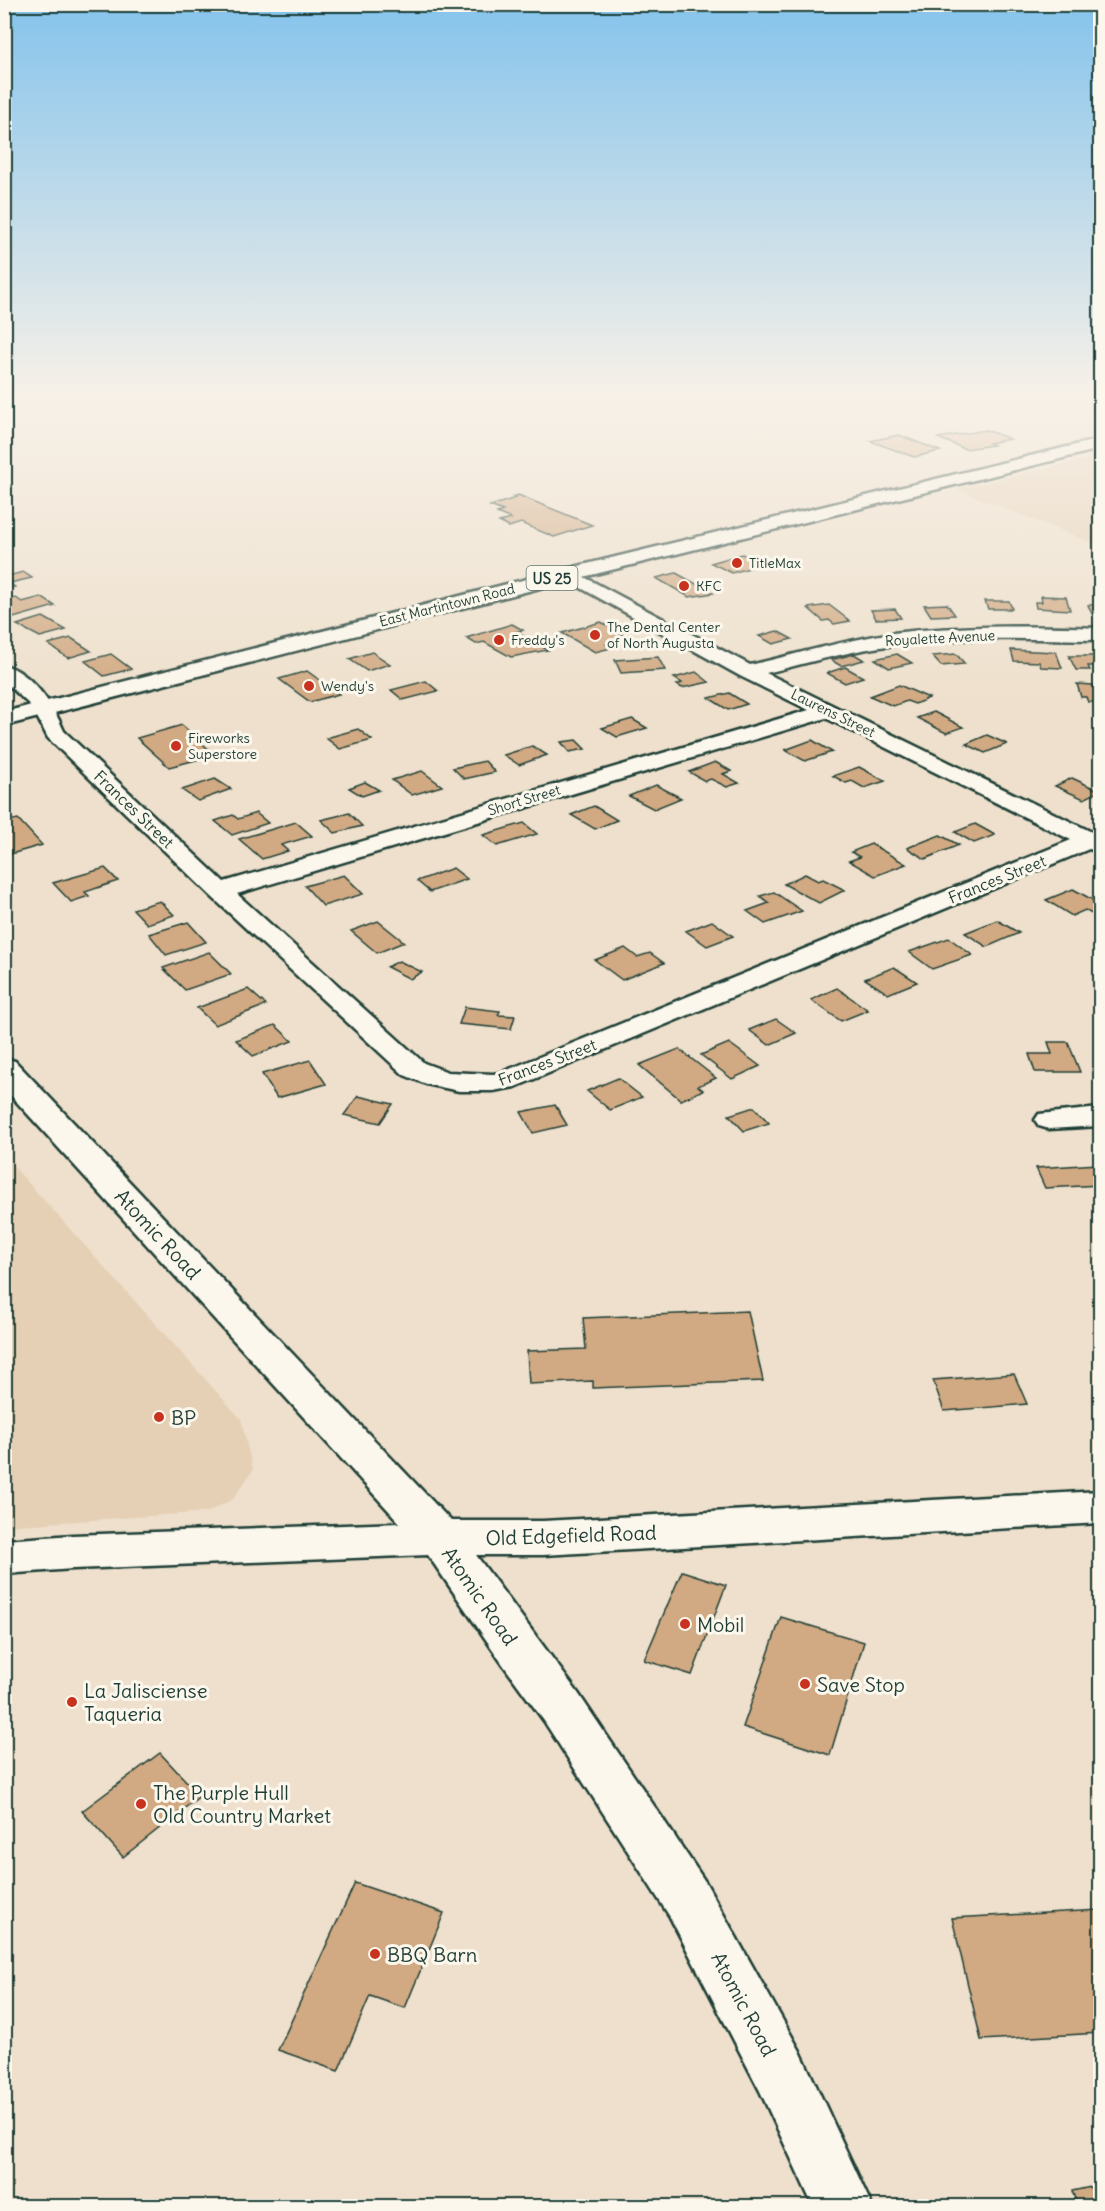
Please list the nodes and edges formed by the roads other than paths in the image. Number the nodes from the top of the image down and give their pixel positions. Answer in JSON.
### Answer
{"nodes":[{"id":1,"x":881,"y":497,"type":"edge"},
{"id":2,"x":568,"y":573,"type":"junction"},
{"id":3,"x":1101,"y":634,"type":"edge"},
{"id":4,"x":4,"y":671,"type":"edge"},
{"id":5,"x":747,"y":672,"type":"junction"},
{"id":6,"x":45,"y":708,"type":"junction"},
{"id":7,"x":829,"y":711,"type":"junction"},
{"id":8,"x":4,"y":719,"type":"edge"},
{"id":9,"x":1096,"y":842,"type":"edge"},
{"id":10,"x":220,"y":891,"type":"junction"},
{"id":11,"x":4,"y":1068,"type":"edge"},
{"id":12,"x":1101,"y":1117,"type":"edge"},
{"id":13,"x":1049,"y":1120,"type":"dead end"},
{"id":14,"x":1101,"y":1507,"type":"edge"},
{"id":15,"x":440,"y":1538,"type":"junction"},
{"id":16,"x":4,"y":1557,"type":"edge"},
{"id":17,"x":843,"y":2206,"type":"edge"}],
"edges":[{"from":1,"to":2,"type":"main road","name":"East Martintown Road","number":"US 25"},
{"from":2,"to":5,"type":"street","name":"Laurens Street"},
{"from":2,"to":6,"type":"main road","name":"East Martintown Road","number":"US 25"},
{"from":3,"to":5,"type":"street","name":"Royalette Avenue"},
{"from":4,"to":6,"type":"street"},
{"from":5,"to":7,"type":"street","name":"Laurens Street"},
{"from":6,"to":8,"type":"main road","name":"East Martintown Road","number":"US 25"},
{"from":6,"to":10,"type":"street","name":"Frances Street"},
{"from":7,"to":9,"type":"street","name":"Laurens Street"},
{"from":7,"to":10,"type":"street","name":"Short Street"},
{"from":9,"to":10,"type":"street","name":"Frances Street"},
{"from":11,"to":15,"type":"main road","name":"Atomic Road"},
{"from":12,"to":13,"type":"street"},
{"from":14,"to":15,"type":"main road","name":"Old Edgefield Road"},
{"from":15,"to":16,"type":"main road","name":"Old Edgefield Road"},
{"from":15,"to":17,"type":"main road","name":"Atomic Road"}]}
